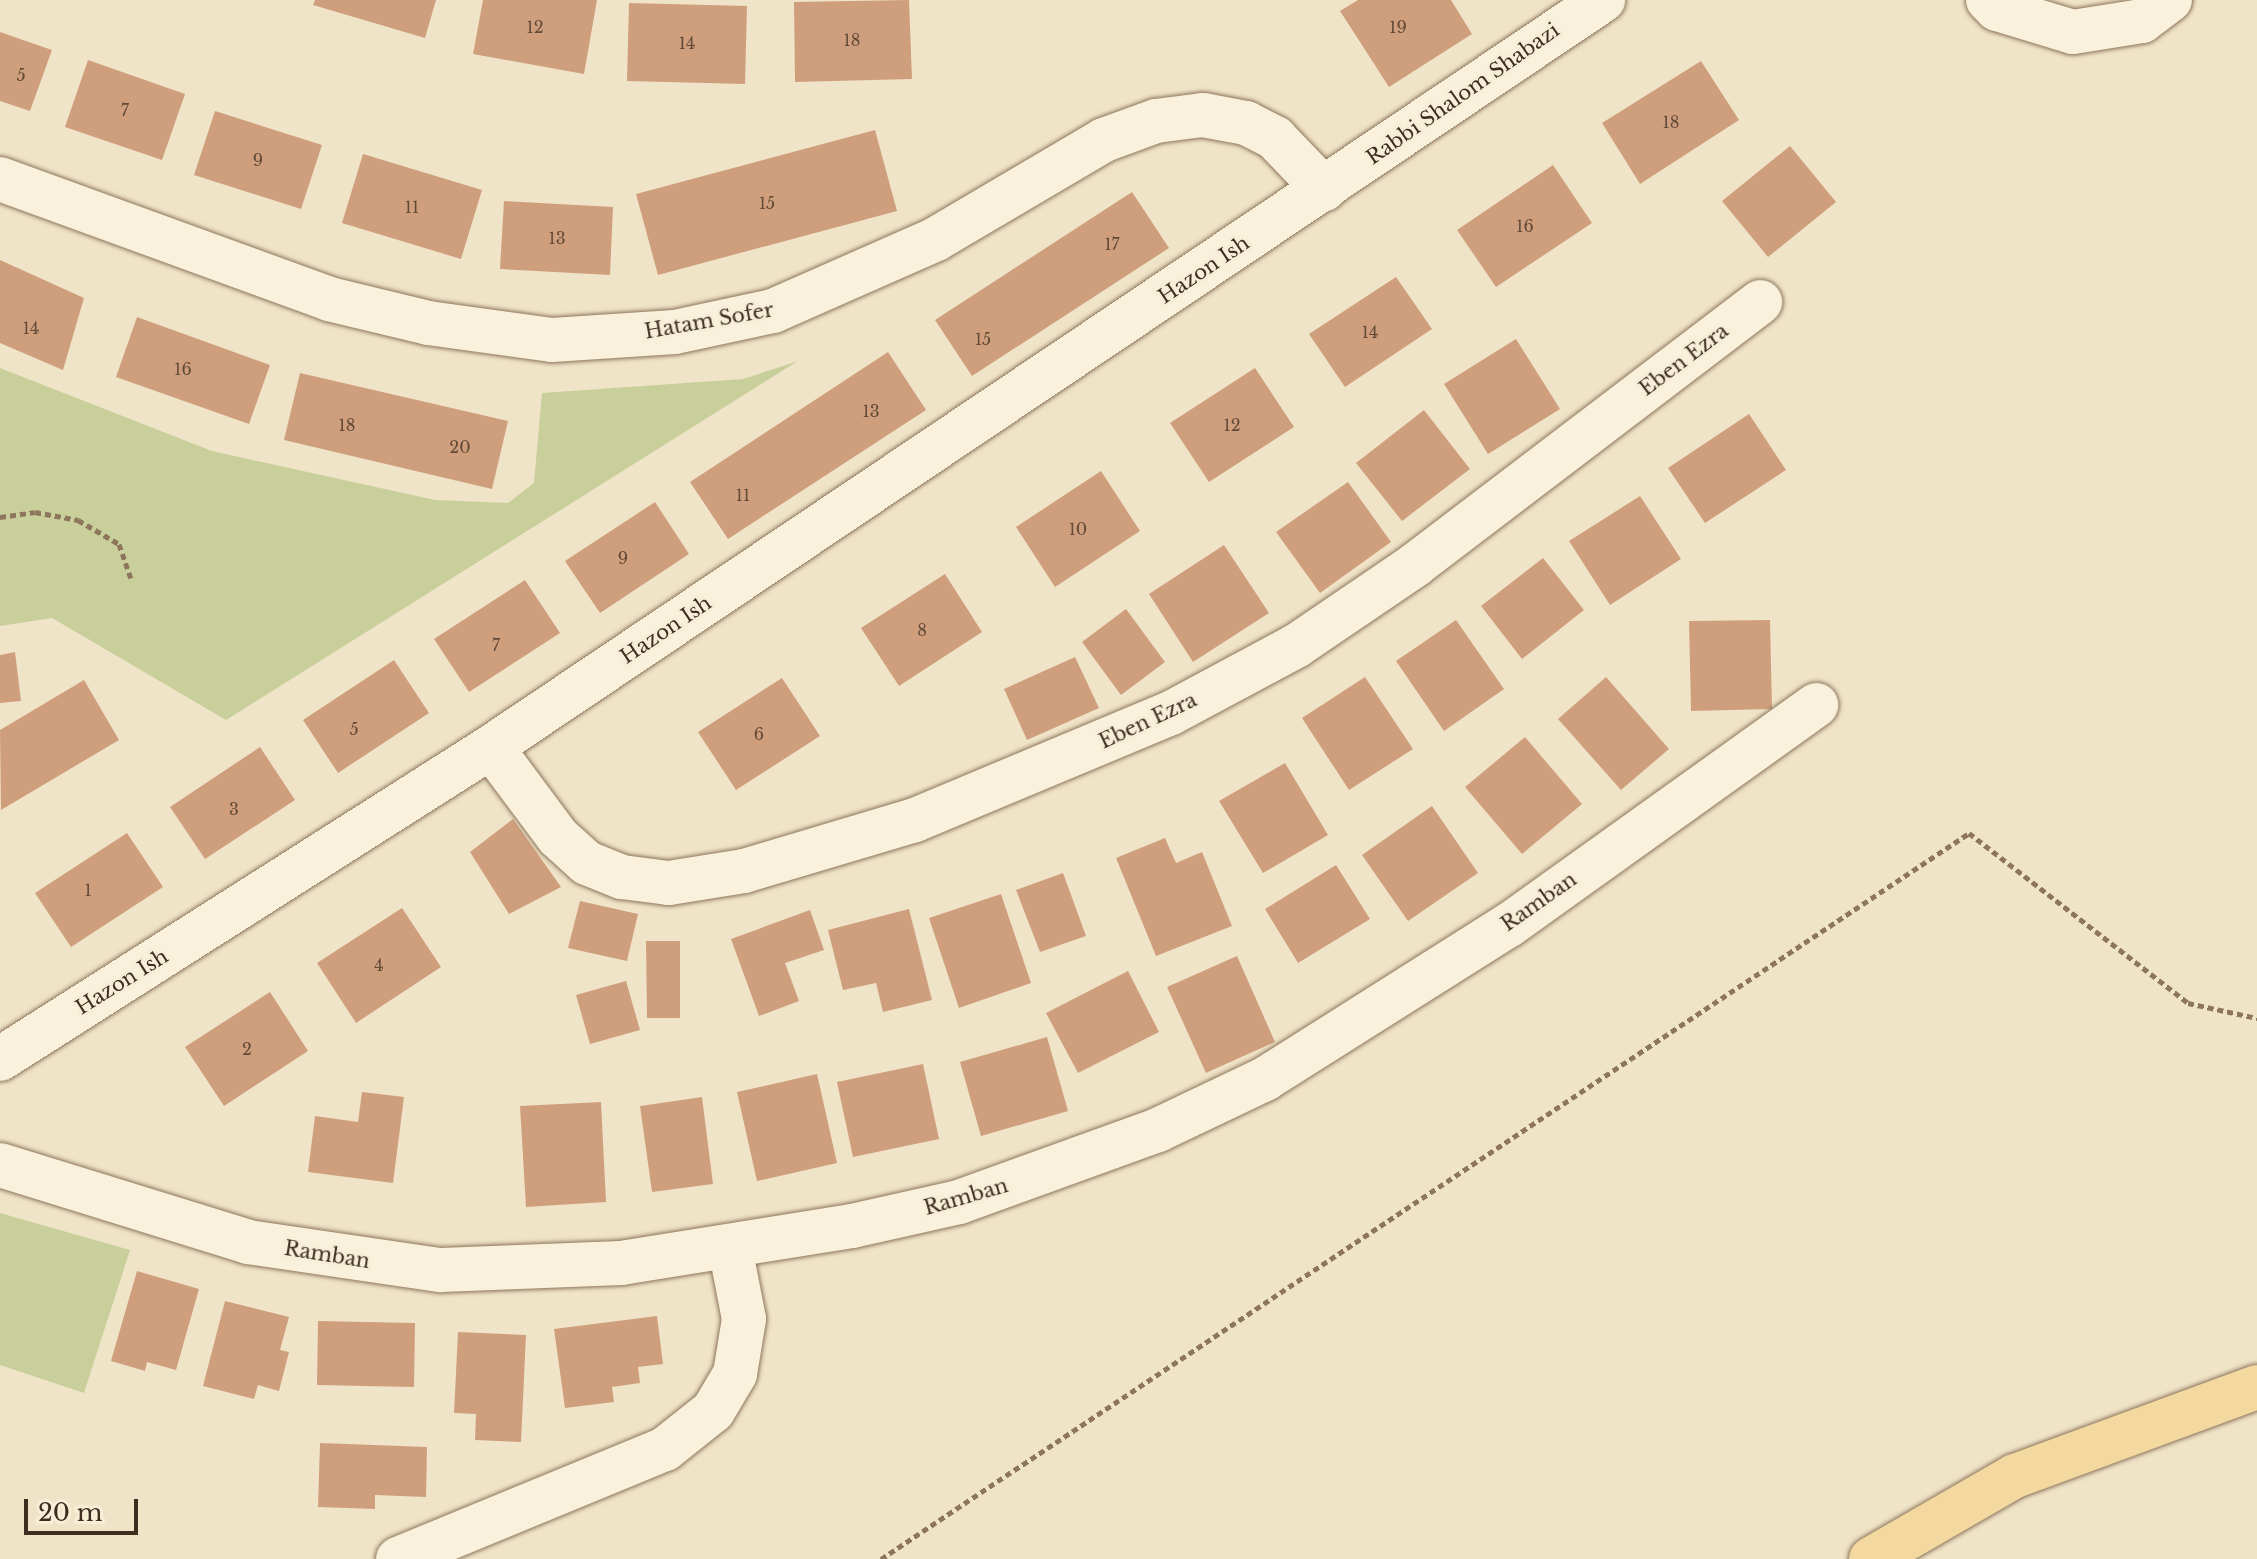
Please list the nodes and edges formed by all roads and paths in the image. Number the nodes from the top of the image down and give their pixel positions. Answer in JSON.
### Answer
{"nodes":[{"id":1,"x":1603,"y":0,"type":"edge"},
{"id":2,"x":1988,"y":0,"type":"edge"},
{"id":3,"x":2170,"y":0,"type":"edge"},
{"id":4,"x":0,"y":179,"type":"edge"},
{"id":5,"x":1324,"y":189,"type":"junction"},
{"id":6,"x":1760,"y":302,"type":"dead end"},
{"id":7,"x":0,"y":517,"type":"edge"},
{"id":8,"x":131,"y":578,"type":"dead end"},
{"id":9,"x":1816,"y":705,"type":"dead end"},
{"id":10,"x":491,"y":747,"type":"junction"},
{"id":11,"x":2257,"y":1018,"type":"edge"},
{"id":12,"x":0,"y":1059,"type":"edge"},
{"id":13,"x":0,"y":1165,"type":"edge"},
{"id":14,"x":730,"y":1247,"type":"junction"},
{"id":15,"x":2257,"y":1387,"type":"edge"},
{"id":16,"x":398,"y":1559,"type":"edge"},
{"id":17,"x":881,"y":1559,"type":"edge"},
{"id":18,"x":1871,"y":1559,"type":"edge"}],
"edges":[{"from":1,"to":5,"type":"street","name":"Rabbi Shalom Shabazi"},
{"from":2,"to":3,"type":"street"},
{"from":4,"to":5,"type":"street","name":"Hatam Sofer"},
{"from":5,"to":10,"type":"street","name":"Hazon Ish"},
{"from":6,"to":10,"type":"street","name":"Eben Ezra"},
{"from":7,"to":8,"type":"path"},
{"from":9,"to":14,"type":"street","name":"Ramban"},
{"from":10,"to":12,"type":"street","name":"Hazon Ish"},
{"from":11,"to":17,"type":"path"},
{"from":13,"to":14,"type":"street","name":"Ramban"},
{"from":14,"to":16,"type":"street"},
{"from":15,"to":18,"type":"main road"}]}
